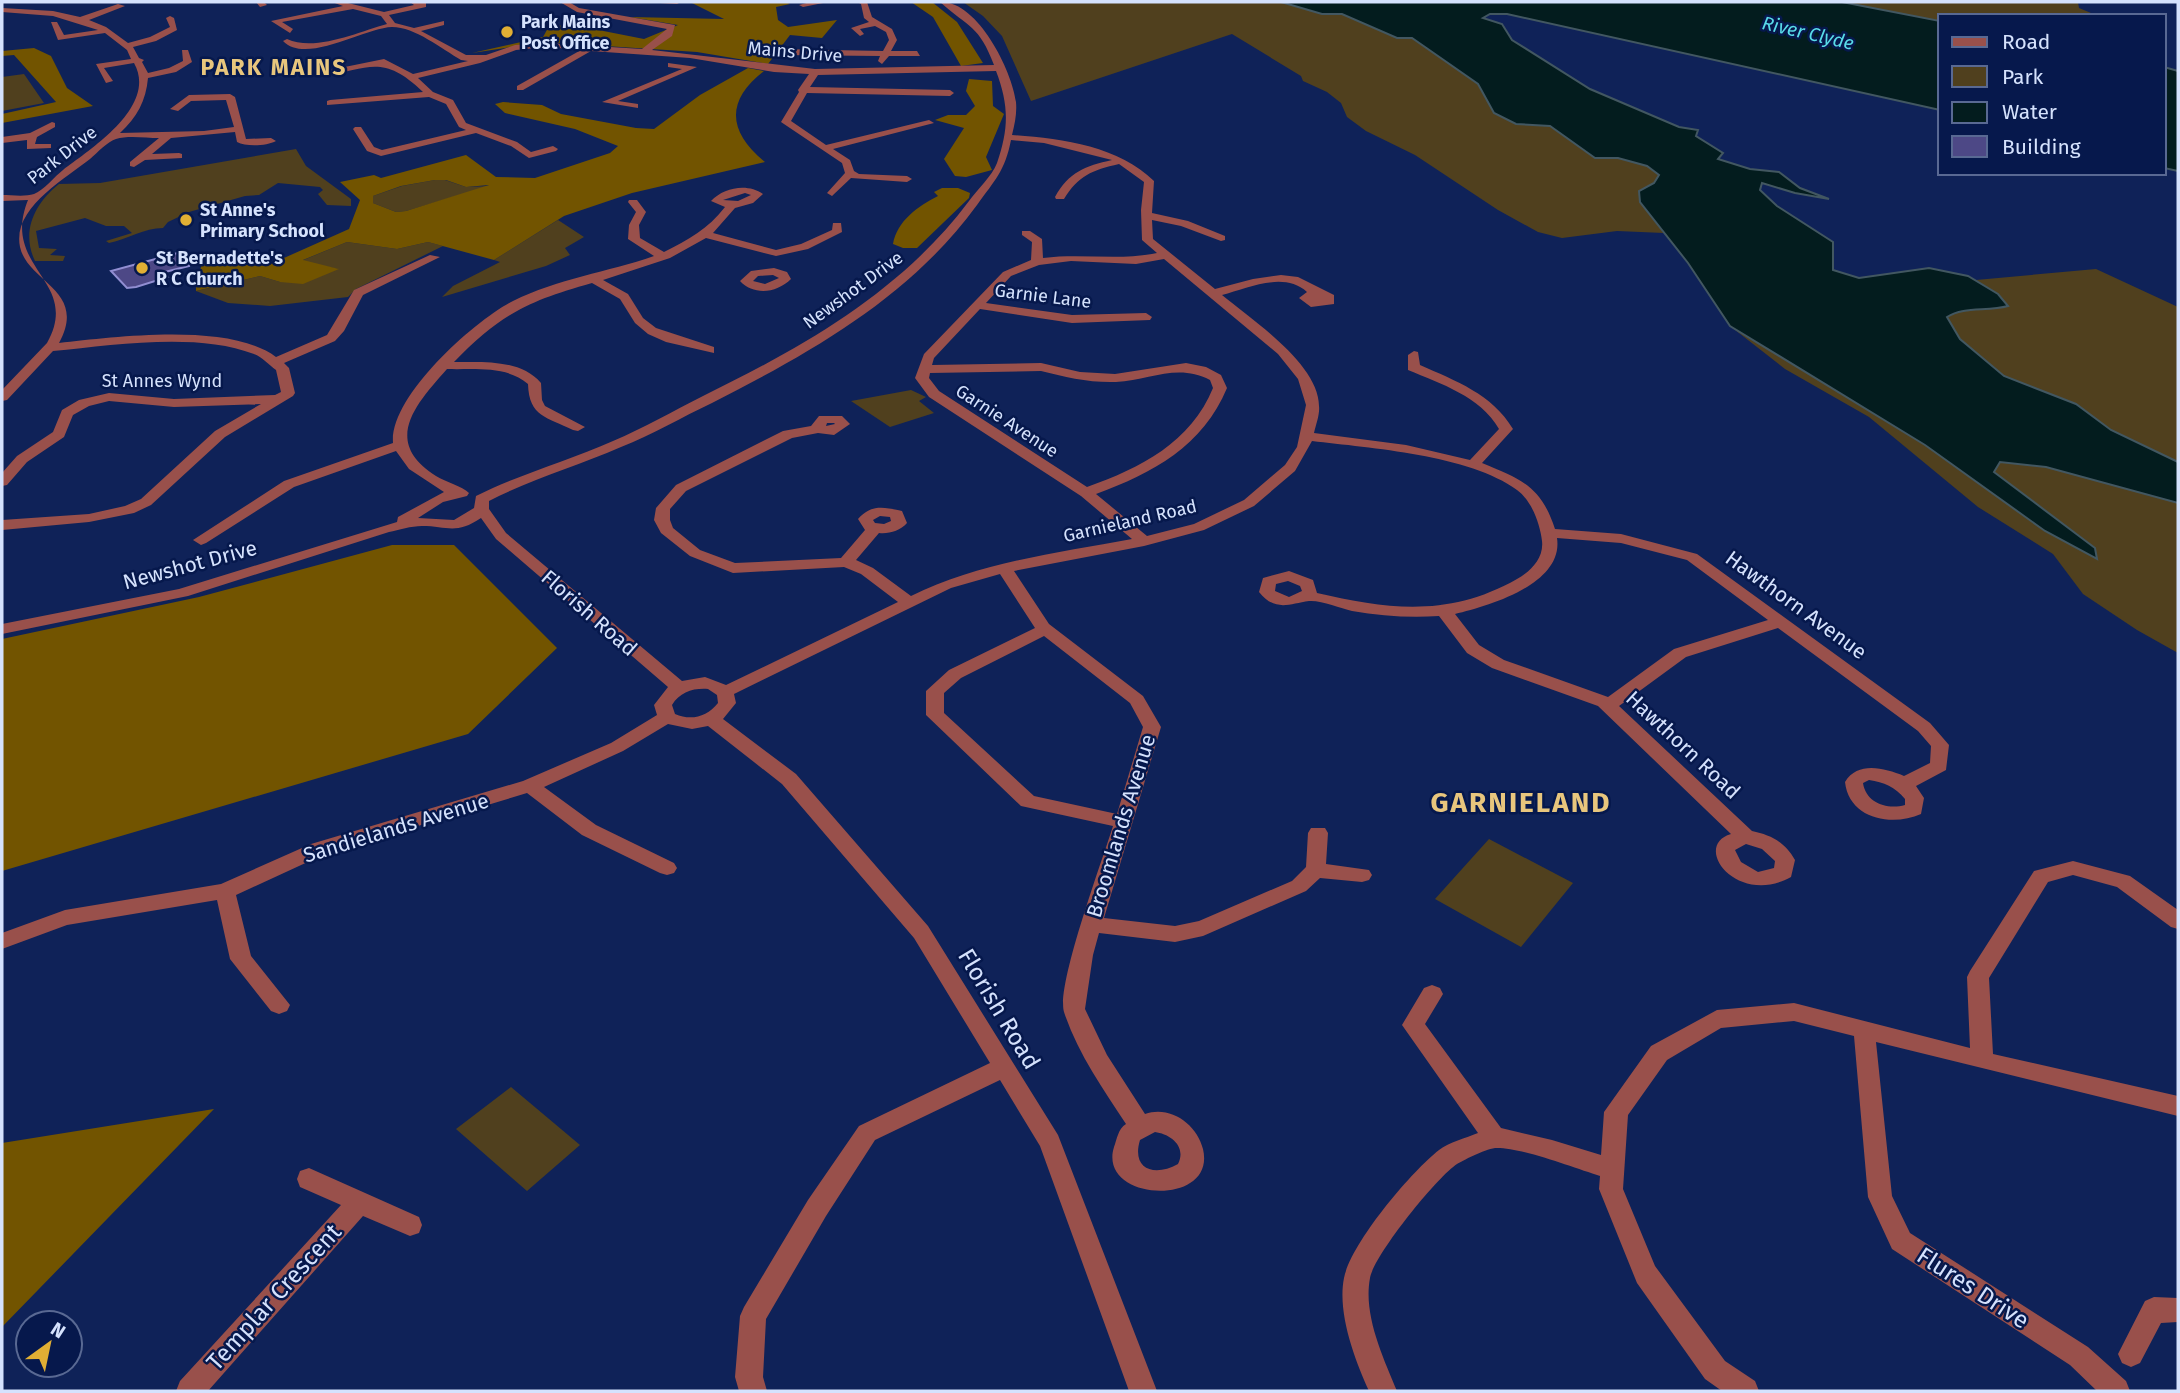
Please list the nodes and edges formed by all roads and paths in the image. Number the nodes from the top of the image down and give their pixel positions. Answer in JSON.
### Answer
{"nodes":[{"id":1,"x":9,"y":2,"type":"edge"},
{"id":2,"x":336,"y":2,"type":"edge"},
{"id":3,"x":414,"y":2,"type":"edge"},
{"id":4,"x":564,"y":2,"type":"edge"},
{"id":5,"x":647,"y":2,"type":"edge"},
{"id":6,"x":661,"y":2,"type":"edge"},
{"id":7,"x":677,"y":2,"type":"edge"},
{"id":8,"x":824,"y":2,"type":"edge"},
{"id":9,"x":861,"y":2,"type":"edge"},
{"id":10,"x":944,"y":2,"type":"edge"},
{"id":11,"x":803,"y":5,"type":"dead end"},
{"id":12,"x":121,"y":6,"type":"dead end"},
{"id":13,"x":351,"y":7,"type":"junction"},
{"id":14,"x":2,"y":8,"type":"edge"},
{"id":15,"x":384,"y":14,"type":"junction"},
{"id":16,"x":170,"y":18,"type":"dead end"},
{"id":17,"x":80,"y":20,"type":"junction"},
{"id":18,"x":441,"y":23,"type":"dead end"},
{"id":19,"x":876,"y":23,"type":"junction"},
{"id":20,"x":54,"y":24,"type":"dead end"},
{"id":21,"x":392,"y":25,"type":"junction"},
{"id":22,"x":414,"y":30,"type":"junction"},
{"id":23,"x":104,"y":31,"type":"junction"},
{"id":24,"x":290,"y":31,"type":"dead end"},
{"id":25,"x":860,"y":34,"type":"dead end"},
{"id":26,"x":287,"y":41,"type":"dead end"},
{"id":27,"x":127,"y":46,"type":"junction"},
{"id":28,"x":590,"y":48,"type":"junction"},
{"id":29,"x":645,"y":51,"type":"junction"},
{"id":30,"x":185,"y":52,"type":"dead end"},
{"id":31,"x":780,"y":52,"type":"dead end"},
{"id":32,"x":917,"y":54,"type":"dead end"},
{"id":33,"x":577,"y":55,"type":"junction"},
{"id":34,"x":885,"y":55,"type":"junction"},
{"id":35,"x":483,"y":58,"type":"junction"},
{"id":36,"x":711,"y":58,"type":"junction"},
{"id":37,"x":140,"y":60,"type":"junction"},
{"id":38,"x":653,"y":63,"type":"dead end"},
{"id":39,"x":666,"y":65,"type":"dead end"},
{"id":40,"x":693,"y":67,"type":"junction"},
{"id":41,"x":998,"y":68,"type":"junction"},
{"id":42,"x":815,"y":72,"type":"junction"},
{"id":43,"x":877,"y":73,"type":"junction"},
{"id":44,"x":323,"y":74,"type":"dead end"},
{"id":45,"x":145,"y":76,"type":"junction"},
{"id":46,"x":412,"y":77,"type":"junction"},
{"id":47,"x":109,"y":81,"type":"dead end"},
{"id":48,"x":520,"y":88,"type":"dead end"},
{"id":49,"x":802,"y":90,"type":"junction"},
{"id":50,"x":950,"y":93,"type":"dead end"},
{"id":51,"x":430,"y":94,"type":"junction"},
{"id":52,"x":330,"y":103,"type":"dead end"},
{"id":53,"x":635,"y":106,"type":"dead end"},
{"id":54,"x":176,"y":109,"type":"dead end"},
{"id":55,"x":929,"y":123,"type":"dead end"},
{"id":56,"x":52,"y":125,"type":"dead end"},
{"id":57,"x":239,"y":129,"type":"junction"},
{"id":58,"x":358,"y":129,"type":"dead end"},
{"id":59,"x":473,"y":131,"type":"junction"},
{"id":60,"x":168,"y":135,"type":"junction"},
{"id":61,"x":32,"y":136,"type":"junction"},
{"id":62,"x":114,"y":136,"type":"junction"},
{"id":63,"x":1007,"y":137,"type":"junction"},
{"id":64,"x":2,"y":140,"type":"edge"},
{"id":65,"x":271,"y":141,"type":"dead end"},
{"id":66,"x":48,"y":146,"type":"dead end"},
{"id":67,"x":824,"y":148,"type":"junction"},
{"id":68,"x":553,"y":149,"type":"dead end"},
{"id":69,"x":179,"y":156,"type":"dead end"},
{"id":70,"x":1121,"y":161,"type":"junction"},
{"id":71,"x":849,"y":173,"type":"junction"},
{"id":72,"x":907,"y":179,"type":"dead end"},
{"id":73,"x":832,"y":193,"type":"dead end"},
{"id":74,"x":35,"y":197,"type":"junction"},
{"id":75,"x":1060,"y":197,"type":"dead end"},
{"id":76,"x":2,"y":198,"type":"edge"},
{"id":77,"x":633,"y":202,"type":"dead end"},
{"id":78,"x":732,"y":205,"type":"dead end"},
{"id":79,"x":1146,"y":216,"type":"junction"},
{"id":80,"x":837,"y":225,"type":"dead end"},
{"id":81,"x":1026,"y":233,"type":"dead end"},
{"id":82,"x":704,"y":234,"type":"junction"},
{"id":83,"x":1220,"y":238,"type":"dead end"},
{"id":84,"x":776,"y":253,"type":"junction"},
{"id":85,"x":1167,"y":255,"type":"junction"},
{"id":86,"x":663,"y":256,"type":"junction"},
{"id":87,"x":434,"y":257,"type":"dead end"},
{"id":88,"x":1037,"y":262,"type":"junction"},
{"id":89,"x":768,"y":271,"type":"dead end"},
{"id":90,"x":592,"y":278,"type":"junction"},
{"id":91,"x":1316,"y":293,"type":"dead end"},
{"id":92,"x":1212,"y":294,"type":"junction"},
{"id":93,"x":978,"y":305,"type":"junction"},
{"id":94,"x":1146,"y":317,"type":"dead end"},
{"id":95,"x":50,"y":348,"type":"junction"},
{"id":96,"x":710,"y":350,"type":"dead end"},
{"id":97,"x":1414,"y":355,"type":"dead end"},
{"id":98,"x":275,"y":362,"type":"junction"},
{"id":99,"x":445,"y":365,"type":"junction"},
{"id":100,"x":925,"y":369,"type":"junction"},
{"id":101,"x":1102,"y":377,"type":"junction"},
{"id":102,"x":1099,"y":393,"type":"dead end"},
{"id":103,"x":2,"y":397,"type":"edge"},
{"id":104,"x":275,"y":399,"type":"junction"},
{"id":105,"x":578,"y":426,"type":"dead end"},
{"id":106,"x":819,"y":429,"type":"dead end"},
{"id":107,"x":1308,"y":436,"type":"junction"},
{"id":108,"x":401,"y":445,"type":"junction"},
{"id":109,"x":1474,"y":464,"type":"junction"},
{"id":110,"x":428,"y":478,"type":"junction"},
{"id":111,"x":520,"y":480,"type":"junction"},
{"id":112,"x":2,"y":482,"type":"edge"},
{"id":113,"x":460,"y":493,"type":"junction"},
{"id":114,"x":1086,"y":493,"type":"junction"},
{"id":115,"x":482,"y":504,"type":"junction"},
{"id":116,"x":423,"y":513,"type":"junction"},
{"id":117,"x":467,"y":520,"type":"junction"},
{"id":118,"x":2,"y":525,"type":"edge"},
{"id":119,"x":874,"y":529,"type":"dead end"},
{"id":120,"x":1548,"y":533,"type":"junction"},
{"id":121,"x":500,"y":536,"type":"junction"},
{"id":122,"x":201,"y":540,"type":"dead end"},
{"id":123,"x":1144,"y":541,"type":"junction"},
{"id":124,"x":846,"y":562,"type":"junction"},
{"id":125,"x":1004,"y":568,"type":"junction"},
{"id":126,"x":1307,"y":596,"type":"dead end"},
{"id":127,"x":909,"y":602,"type":"junction"},
{"id":128,"x":1444,"y":611,"type":"junction"},
{"id":129,"x":1780,"y":622,"type":"junction"},
{"id":130,"x":2,"y":629,"type":"edge"},
{"id":131,"x":1046,"y":629,"type":"junction"},
{"id":132,"x":678,"y":688,"type":"junction"},
{"id":133,"x":725,"y":692,"type":"junction"},
{"id":134,"x":1608,"y":706,"type":"junction"},
{"id":135,"x":667,"y":717,"type":"junction"},
{"id":136,"x":711,"y":719,"type":"junction"},
{"id":137,"x":1904,"y":784,"type":"dead end"},
{"id":138,"x":530,"y":786,"type":"junction"},
{"id":139,"x":1124,"y":822,"type":"junction"},
{"id":140,"x":1318,"y":833,"type":"dead end"},
{"id":141,"x":1746,"y":837,"type":"dead end"},
{"id":142,"x":667,"y":868,"type":"dead end"},
{"id":143,"x":1316,"y":870,"type":"junction"},
{"id":144,"x":1362,"y":875,"type":"dead end"},
{"id":145,"x":225,"y":891,"type":"junction"},
{"id":146,"x":2178,"y":921,"type":"edge"},
{"id":147,"x":1093,"y":924,"type":"junction"},
{"id":148,"x":2,"y":941,"type":"edge"},
{"id":149,"x":1432,"y":995,"type":"dead end"},
{"id":150,"x":279,"y":1005,"type":"dead end"},
{"id":151,"x":1864,"y":1029,"type":"junction"},
{"id":152,"x":1983,"y":1061,"type":"junction"},
{"id":153,"x":1004,"y":1067,"type":"junction"},
{"id":154,"x":2178,"y":1106,"type":"edge"},
{"id":155,"x":1140,"y":1126,"type":"dead end"},
{"id":156,"x":1494,"y":1137,"type":"junction"},
{"id":157,"x":1612,"y":1170,"type":"junction"},
{"id":158,"x":309,"y":1179,"type":"dead end"},
{"id":159,"x":359,"y":1203,"type":"junction"},
{"id":160,"x":410,"y":1225,"type":"dead end"},
{"id":161,"x":2178,"y":1310,"type":"edge"},
{"id":162,"x":2131,"y":1354,"type":"dead end"},
{"id":163,"x":190,"y":1391,"type":"edge"},
{"id":164,"x":753,"y":1391,"type":"edge"},
{"id":165,"x":1143,"y":1391,"type":"edge"},
{"id":166,"x":1383,"y":1391,"type":"edge"},
{"id":167,"x":1745,"y":1391,"type":"edge"},
{"id":168,"x":2116,"y":1391,"type":"edge"}],
"edges":[{"from":1,"to":14,"type":"street"},
{"from":2,"to":13,"type":"street"},
{"from":3,"to":15,"type":"street"},
{"from":4,"to":29,"type":"street"},
{"from":5,"to":6,"type":"street"},
{"from":6,"to":7,"type":"street"},
{"from":8,"to":11,"type":"street"},
{"from":9,"to":19,"type":"street"},
{"from":10,"to":41,"type":"street","name":"Newshot Drive"},
{"from":12,"to":17,"type":"street"},
{"from":13,"to":15,"type":"street"},
{"from":13,"to":24,"type":"street"},
{"from":14,"to":17,"type":"street"},
{"from":15,"to":21,"type":"street"},
{"from":16,"to":27,"type":"street"},
{"from":17,"to":23,"type":"street"},
{"from":18,"to":22,"type":"street"},
{"from":19,"to":25,"type":"street"},
{"from":19,"to":34,"type":"street"},
{"from":20,"to":23,"type":"street"},
{"from":21,"to":22,"type":"street"},
{"from":21,"to":26,"type":"street"},
{"from":22,"to":35,"type":"street"},
{"from":23,"to":27,"type":"street"},
{"from":27,"to":37,"type":"street"},
{"from":28,"to":29,"type":"street","name":"Mains Drive"},
{"from":28,"to":33,"type":"street"},
{"from":28,"to":35,"type":"street","name":"Mains Drive"},
{"from":29,"to":36,"type":"street","name":"Mains Drive"},
{"from":30,"to":45,"type":"street"},
{"from":31,"to":34,"type":"street"},
{"from":32,"to":34,"type":"street"},
{"from":33,"to":38,"type":"street"},
{"from":33,"to":48,"type":"street"},
{"from":34,"to":43,"type":"street"},
{"from":35,"to":46,"type":"street","name":"Mains Drive"},
{"from":36,"to":40,"type":"street"},
{"from":36,"to":42,"type":"street","name":"Mains Drive"},
{"from":37,"to":45,"type":"street"},
{"from":37,"to":47,"type":"street"},
{"from":39,"to":40,"type":"street"},
{"from":40,"to":53,"type":"street"},
{"from":41,"to":43,"type":"street","name":"Mains Drive"},
{"from":41,"to":63,"type":"street","name":"Newshot Drive"},
{"from":42,"to":43,"type":"street","name":"Mains Drive"},
{"from":42,"to":49,"type":"street"},
{"from":44,"to":46,"type":"street"},
{"from":45,"to":62,"type":"street","name":"Park Drive"},
{"from":46,"to":51,"type":"street"},
{"from":49,"to":50,"type":"street"},
{"from":49,"to":67,"type":"street"},
{"from":51,"to":52,"type":"street"},
{"from":51,"to":59,"type":"street"},
{"from":54,"to":57,"type":"street"},
{"from":55,"to":67,"type":"street"},
{"from":56,"to":61,"type":"street"},
{"from":57,"to":60,"type":"street"},
{"from":57,"to":65,"type":"street"},
{"from":58,"to":59,"type":"street"},
{"from":59,"to":68,"type":"street"},
{"from":60,"to":62,"type":"street"},
{"from":60,"to":69,"type":"street"},
{"from":61,"to":64,"type":"street"},
{"from":61,"to":66,"type":"street"},
{"from":62,"to":74,"type":"street","name":"Park Drive"},
{"from":63,"to":70,"type":"street","name":"Garnieland Road"},
{"from":63,"to":111,"type":"street","name":"Newshot Drive"},
{"from":67,"to":71,"type":"street"},
{"from":70,"to":75,"type":"street"},
{"from":70,"to":79,"type":"street","name":"Garnieland Road"},
{"from":71,"to":72,"type":"street"},
{"from":71,"to":73,"type":"street"},
{"from":74,"to":76,"type":"street"},
{"from":74,"to":95,"type":"street","name":"Park Drive"},
{"from":77,"to":86,"type":"street"},
{"from":78,"to":82,"type":"street"},
{"from":79,"to":83,"type":"street"},
{"from":79,"to":85,"type":"street","name":"Garnieland Road"},
{"from":80,"to":84,"type":"street"},
{"from":81,"to":88,"type":"street"},
{"from":82,"to":84,"type":"street"},
{"from":82,"to":86,"type":"street"},
{"from":84,"to":89,"type":"street"},
{"from":85,"to":88,"type":"street"},
{"from":85,"to":92,"type":"street","name":"Garnieland Road"},
{"from":86,"to":90,"type":"street"},
{"from":87,"to":98,"type":"street"},
{"from":88,"to":93,"type":"street"},
{"from":90,"to":96,"type":"street"},
{"from":90,"to":99,"type":"street"},
{"from":91,"to":92,"type":"street"},
{"from":92,"to":107,"type":"street","name":"Garnieland Road"},
{"from":93,"to":94,"type":"street","name":"Garnie Lane"},
{"from":93,"to":100,"type":"street"},
{"from":95,"to":98,"type":"street","name":"St Annes Wynd"},
{"from":95,"to":103,"type":"street","name":"Park Drive"},
{"from":97,"to":109,"type":"street"},
{"from":98,"to":104,"type":"street"},
{"from":99,"to":105,"type":"street"},
{"from":99,"to":108,"type":"street"},
{"from":100,"to":101,"type":"street","name":"Garnie Avenue"},
{"from":100,"to":114,"type":"street","name":"Garnie Avenue"},
{"from":101,"to":102,"type":"street"},
{"from":101,"to":114,"type":"street","name":"Garnie Avenue"},
{"from":104,"to":112,"type":"street","name":"St Annes Wynd"},
{"from":104,"to":118,"type":"street"},
{"from":106,"to":124,"type":"street"},
{"from":107,"to":109,"type":"street"},
{"from":107,"to":123,"type":"street","name":"Garnieland Road"},
{"from":108,"to":110,"type":"street"},
{"from":108,"to":122,"type":"street"},
{"from":109,"to":120,"type":"street"},
{"from":110,"to":113,"type":"street"},
{"from":110,"to":116,"type":"street"},
{"from":111,"to":113,"type":"street","name":"Newshot Drive"},
{"from":111,"to":115,"type":"street","name":"Newshot Drive"},
{"from":113,"to":115,"type":"street"},
{"from":113,"to":116,"type":"street","name":"Newshot Drive"},
{"from":114,"to":123,"type":"street","name":"Garnie Avenue"},
{"from":115,"to":117,"type":"street","name":"Newshot Drive"},
{"from":115,"to":121,"type":"street","name":"Florish Road"},
{"from":116,"to":117,"type":"street"},
{"from":116,"to":130,"type":"street","name":"Newshot Drive"},
{"from":117,"to":121,"type":"street","name":"Florish Road"},
{"from":119,"to":124,"type":"street"},
{"from":120,"to":128,"type":"street"},
{"from":120,"to":129,"type":"street","name":"Hawthorn Avenue"},
{"from":121,"to":132,"type":"street","name":"Florish Road"},
{"from":123,"to":125,"type":"street","name":"Garnieland Road"},
{"from":124,"to":127,"type":"street"},
{"from":125,"to":127,"type":"street","name":"Garnieland Road"},
{"from":125,"to":131,"type":"street","name":"Broomlands Avenue"},
{"from":126,"to":128,"type":"street"},
{"from":127,"to":133,"type":"street","name":"Garnieland Road"},
{"from":128,"to":134,"type":"street","name":"Hawthorn Road"},
{"from":129,"to":134,"type":"street"},
{"from":129,"to":137,"type":"street","name":"Hawthorn Avenue"},
{"from":131,"to":139,"type":"street","name":"Broomlands Avenue"},
{"from":131,"to":139,"type":"street"},
{"from":132,"to":133,"type":"street"},
{"from":132,"to":135,"type":"street"},
{"from":133,"to":136,"type":"street"},
{"from":134,"to":141,"type":"street","name":"Hawthorn Road"},
{"from":135,"to":136,"type":"street"},
{"from":135,"to":138,"type":"street","name":"Sandielands Avenue"},
{"from":136,"to":153,"type":"street","name":"Florish Road"},
{"from":138,"to":142,"type":"street"},
{"from":138,"to":145,"type":"street","name":"Sandielands Avenue"},
{"from":139,"to":147,"type":"street","name":"Broomlands Avenue"},
{"from":140,"to":143,"type":"street"},
{"from":143,"to":144,"type":"street"},
{"from":143,"to":147,"type":"street"},
{"from":145,"to":148,"type":"street","name":"Sandielands Avenue"},
{"from":145,"to":150,"type":"street"},
{"from":146,"to":152,"type":"street"},
{"from":147,"to":155,"type":"street","name":"Broomlands Avenue"},
{"from":149,"to":156,"type":"street"},
{"from":151,"to":152,"type":"street"},
{"from":151,"to":157,"type":"street"},
{"from":151,"to":168,"type":"street","name":"Flures Drive"},
{"from":152,"to":154,"type":"street"},
{"from":153,"to":164,"type":"street"},
{"from":153,"to":165,"type":"street","name":"Florish Road"},
{"from":156,"to":157,"type":"street"},
{"from":156,"to":166,"type":"street"},
{"from":157,"to":167,"type":"street"},
{"from":158,"to":159,"type":"street","name":"Templar Crescent"},
{"from":159,"to":160,"type":"street","name":"Templar Crescent"},
{"from":159,"to":163,"type":"street","name":"Templar Crescent"},
{"from":161,"to":162,"type":"street"}]}
